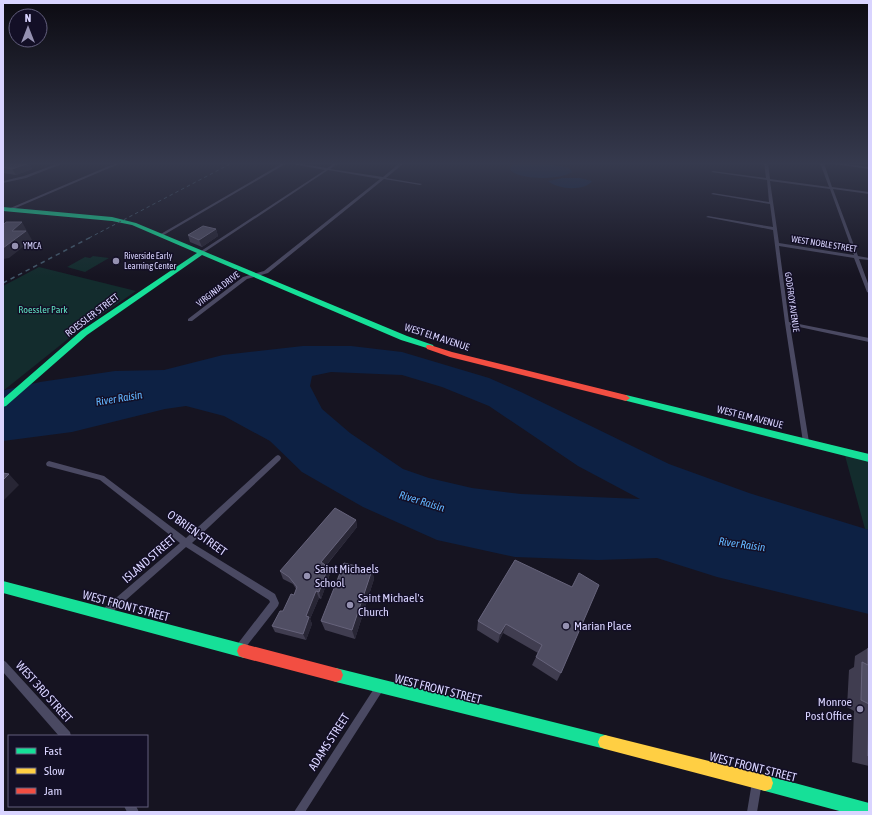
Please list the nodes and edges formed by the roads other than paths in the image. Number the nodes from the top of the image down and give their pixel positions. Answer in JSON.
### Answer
{"nodes":[{"id":1,"x":26,"y":201,"type":"edge"},
{"id":2,"x":219,"y":201,"type":"edge"},
{"id":3,"x":279,"y":201,"type":"edge"},
{"id":4,"x":354,"y":201,"type":"edge"},
{"id":5,"x":758,"y":201,"type":"edge"},
{"id":6,"x":835,"y":201,"type":"edge"},
{"id":7,"x":771,"y":203,"type":"joint"},
{"id":8,"x":6,"y":209,"type":"edge"},
{"id":9,"x":708,"y":217,"type":"dead end"},
{"id":10,"x":775,"y":228,"type":"junction"},
{"id":11,"x":160,"y":235,"type":"junction"},
{"id":12,"x":776,"y":244,"type":"junction"},
{"id":13,"x":202,"y":252,"type":"junction"},
{"id":14,"x":855,"y":257,"type":"junction"},
{"id":15,"x":869,"y":259,"type":"edge"},
{"id":16,"x":258,"y":275,"type":"junction"},
{"id":17,"x":869,"y":292,"type":"edge"},
{"id":18,"x":190,"y":320,"type":"dead end"},
{"id":19,"x":787,"y":323,"type":"junction"},
{"id":20,"x":869,"y":340,"type":"edge"},
{"id":21,"x":3,"y":404,"type":"edge"},
{"id":22,"x":806,"y":442,"type":"junction"},
{"id":23,"x":278,"y":458,"type":"dead end"},
{"id":24,"x":869,"y":458,"type":"edge"},
{"id":25,"x":48,"y":464,"type":"dead end"},
{"id":26,"x":186,"y":542,"type":"junction"},
{"id":27,"x":3,"y":587,"type":"edge"},
{"id":28,"x":106,"y":612,"type":"junction"},
{"id":29,"x":238,"y":650,"type":"junction"},
{"id":30,"x":3,"y":665,"type":"edge"},
{"id":31,"x":380,"y":687,"type":"junction"},
{"id":32,"x":65,"y":735,"type":"edge"},
{"id":33,"x":757,"y":780,"type":"junction"},
{"id":34,"x":869,"y":811,"type":"edge"},
{"id":35,"x":299,"y":812,"type":"edge"},
{"id":36,"x":752,"y":812,"type":"edge"}],
"edges":[{"from":1,"to":8,"type":"street"},
{"from":2,"to":11,"type":"street"},
{"from":3,"to":13,"type":"street"},
{"from":4,"to":16,"type":"street","name":"VIRGINIA DRIVE"},
{"from":5,"to":7,"type":"street"},
{"from":6,"to":14,"type":"street"},
{"from":7,"to":10,"type":"street","name":"GODFROY AVENUE"},
{"from":8,"to":11,"type":"street","name":"WEST ELM AVENUE"},
{"from":9,"to":10,"type":"street"},
{"from":10,"to":12,"type":"street","name":"GODFROY AVENUE"},
{"from":11,"to":13,"type":"street","name":"WEST ELM AVENUE"},
{"from":12,"to":14,"type":"street","name":"WEST NOBLE STREET"},
{"from":12,"to":19,"type":"street","name":"GODFROY AVENUE"},
{"from":13,"to":16,"type":"street","name":"WEST ELM AVENUE"},
{"from":13,"to":21,"type":"street","name":"ROESSLER STREET"},
{"from":14,"to":15,"type":"street","name":"WEST NOBLE STREET"},
{"from":14,"to":17,"type":"street"},
{"from":16,"to":18,"type":"street","name":"VIRGINIA DRIVE"},
{"from":16,"to":22,"type":"street","name":"WEST ELM AVENUE"},
{"from":19,"to":20,"type":"street"},
{"from":19,"to":22,"type":"street","name":"GODFROY AVENUE"},
{"from":22,"to":24,"type":"street","name":"WEST ELM AVENUE"},
{"from":23,"to":26,"type":"street","name":"ISLAND STREET"},
{"from":25,"to":26,"type":"street","name":"O'BRIEN STREET"},
{"from":26,"to":28,"type":"street","name":"ISLAND STREET"},
{"from":26,"to":29,"type":"street","name":"O'BRIEN STREET"},
{"from":27,"to":28,"type":"street","name":"WEST FRONT STREET"},
{"from":28,"to":29,"type":"street","name":"WEST FRONT STREET"},
{"from":29,"to":31,"type":"street","name":"WEST FRONT STREET"},
{"from":30,"to":32,"type":"street","name":"WEST 3RD STREET"},
{"from":31,"to":33,"type":"street","name":"WEST FRONT STREET"},
{"from":31,"to":35,"type":"street","name":"ADAMS STREET"},
{"from":33,"to":34,"type":"street","name":"WEST FRONT STREET"},
{"from":33,"to":36,"type":"street"}]}
